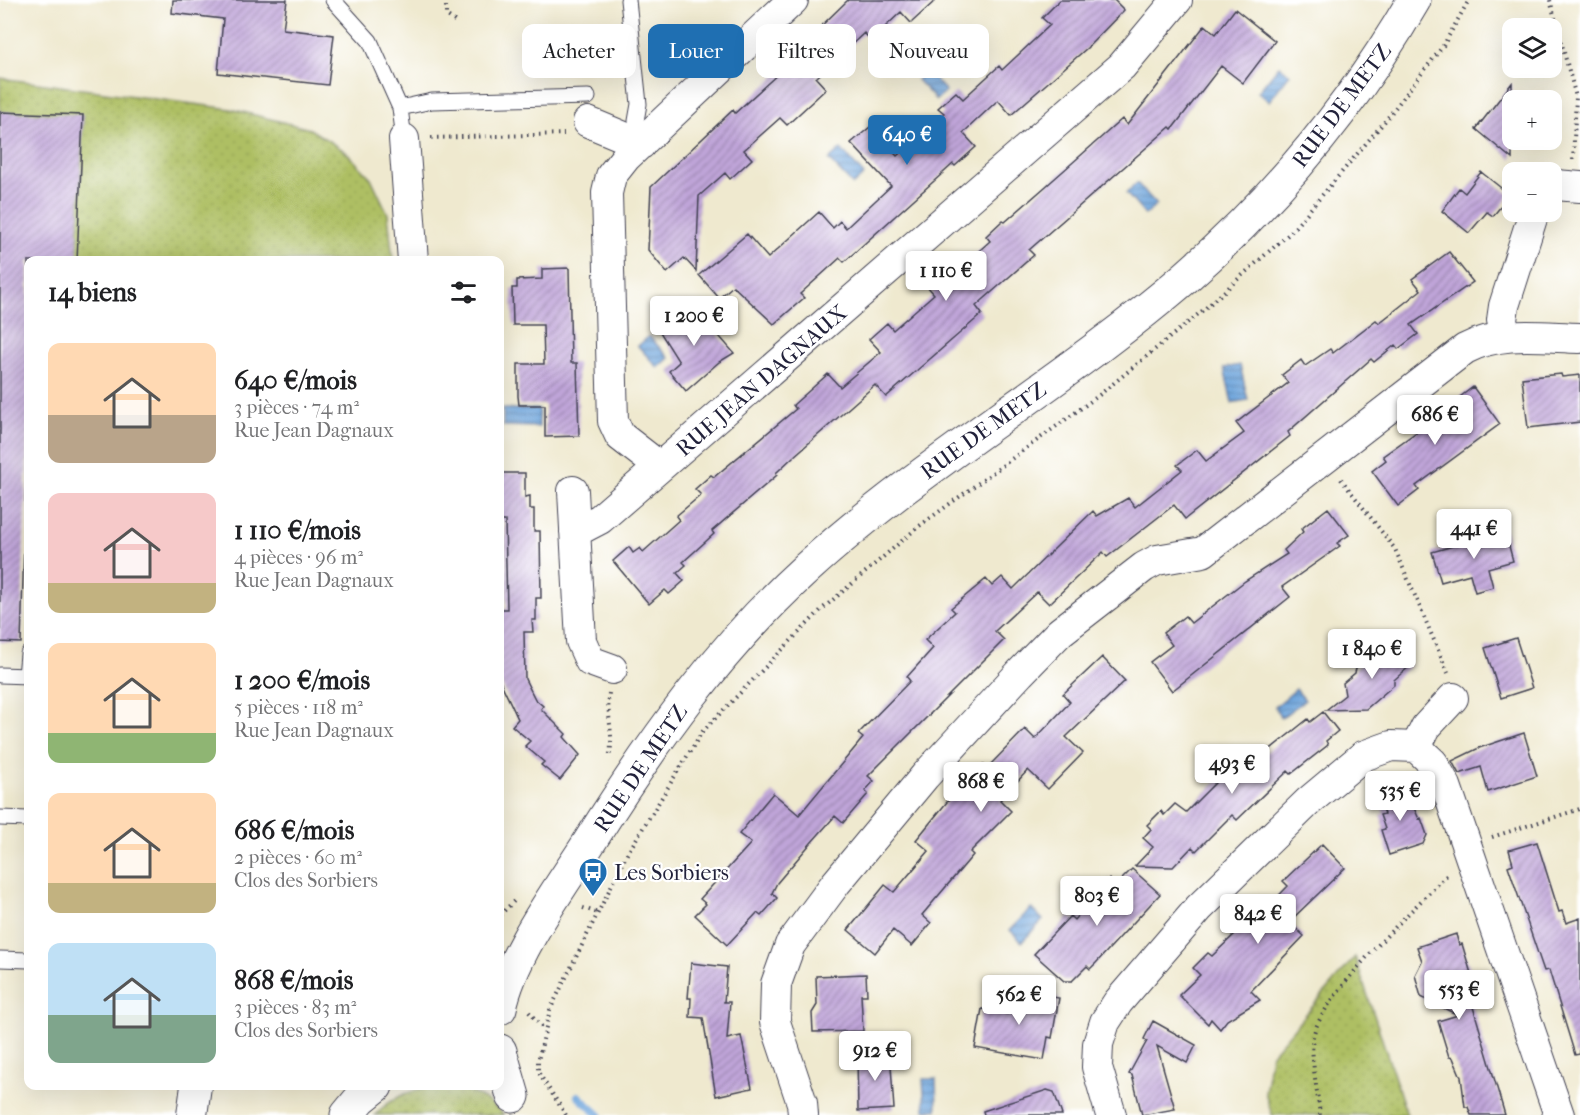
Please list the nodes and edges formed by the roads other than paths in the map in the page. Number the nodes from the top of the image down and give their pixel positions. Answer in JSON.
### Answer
{"nodes":[{"id":1,"x":333,"y":0,"type":"edge"},
{"id":2,"x":628,"y":0,"type":"edge"},
{"id":3,"x":793,"y":0,"type":"edge"},
{"id":4,"x":1177,"y":0,"type":"edge"},
{"id":5,"x":1414,"y":0,"type":"edge"},
{"id":6,"x":400,"y":108,"type":"junction"},
{"id":7,"x":588,"y":110,"type":"joint"},
{"id":8,"x":404,"y":139,"type":"joint"},
{"id":9,"x":641,"y":144,"type":"junction"},
{"id":10,"x":1531,"y":222,"type":"edge"},
{"id":11,"x":413,"y":256,"type":"edge"},
{"id":12,"x":1505,"y":335,"type":"junction"},
{"id":13,"x":1580,"y":338,"type":"edge"},
{"id":14,"x":660,"y":467,"type":"junction"},
{"id":15,"x":573,"y":491,"type":"dead end"},
{"id":16,"x":576,"y":532,"type":"junction"},
{"id":17,"x":612,"y":669,"type":"road end"},
{"id":18,"x":0,"y":675,"type":"edge"},
{"id":19,"x":24,"y":676,"type":"edge"},
{"id":20,"x":1453,"y":698,"type":"road end"},
{"id":21,"x":1416,"y":747,"type":"junction"},
{"id":22,"x":0,"y":818,"type":"edge"},
{"id":23,"x":24,"y":819,"type":"edge"},
{"id":24,"x":569,"y":875,"type":"junction"},
{"id":25,"x":504,"y":942,"type":"edge"},
{"id":26,"x":0,"y":958,"type":"edge"},
{"id":27,"x":24,"y":960,"type":"edge"},
{"id":28,"x":504,"y":990,"type":"edge"},
{"id":29,"x":504,"y":1066,"type":"edge"},
{"id":30,"x":195,"y":1090,"type":"edge"},
{"id":31,"x":371,"y":1090,"type":"edge"},
{"id":32,"x":513,"y":1099,"type":"edge"},
{"id":33,"x":192,"y":1115,"type":"edge"},
{"id":34,"x":347,"y":1115,"type":"edge"},
{"id":35,"x":802,"y":1115,"type":"edge"},
{"id":36,"x":1111,"y":1115,"type":"edge"},
{"id":37,"x":1559,"y":1115,"type":"edge"}],
"edges":[{"from":1,"to":6,"type":"lane"},
{"from":2,"to":9,"type":"lane"},
{"from":3,"to":9,"type":"street"},
{"from":4,"to":14,"type":"street","name":"RUE JEAN DAGNAUX"},
{"from":5,"to":24,"type":"main road","name":"RUE DE METZ"},
{"from":6,"to":7,"type":"lane"},
{"from":6,"to":8,"type":"lane"},
{"from":7,"to":9,"type":"street"},
{"from":8,"to":11,"type":"street"},
{"from":9,"to":14,"type":"street"},
{"from":10,"to":12,"type":"street"},
{"from":12,"to":13,"type":"street"},
{"from":12,"to":35,"type":"street"},
{"from":14,"to":16,"type":"street","name":"RUE JEAN DAGNAUX"},
{"from":15,"to":16,"type":"street"},
{"from":16,"to":17,"type":"street"},
{"from":18,"to":19,"type":"lane"},
{"from":20,"to":21,"type":"street"},
{"from":21,"to":36,"type":"street"},
{"from":21,"to":37,"type":"street"},
{"from":22,"to":23,"type":"lane"},
{"from":24,"to":25,"type":"main road","name":"RUE DE METZ"},
{"from":24,"to":28,"type":"main road","name":"RUE DE METZ"},
{"from":26,"to":27,"type":"lane"},
{"from":29,"to":32,"type":"main road"},
{"from":30,"to":33,"type":"street"},
{"from":31,"to":34,"type":"main road"}]}
